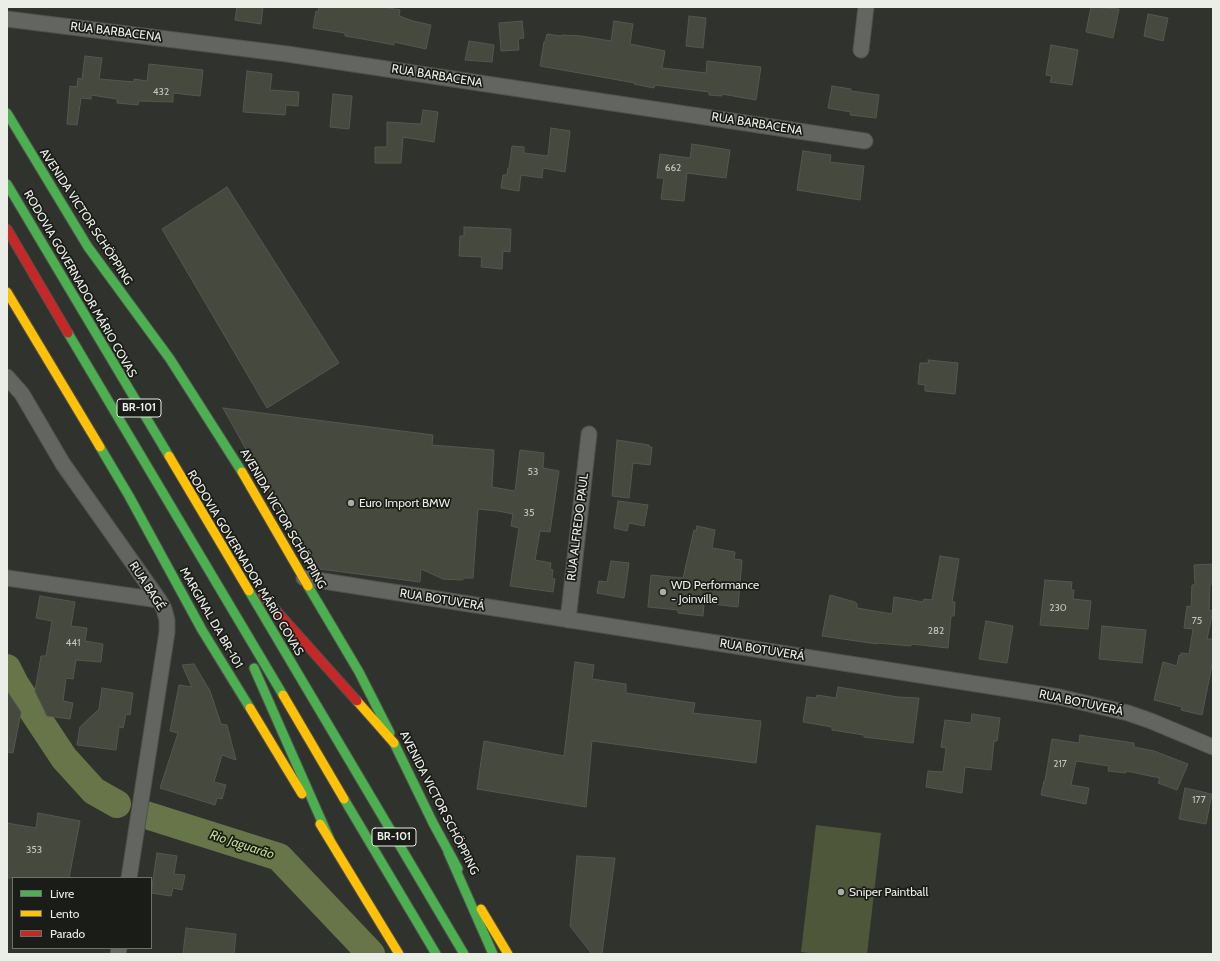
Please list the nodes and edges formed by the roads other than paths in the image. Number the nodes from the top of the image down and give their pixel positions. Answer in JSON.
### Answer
{"nodes":[{"id":1,"x":866,"y":7,"type":"edge"},
{"id":2,"x":7,"y":19,"type":"edge"},
{"id":3,"x":861,"y":50,"type":"dead end"},
{"id":4,"x":7,"y":113,"type":"edge"},
{"id":5,"x":865,"y":141,"type":"dead end"},
{"id":6,"x":7,"y":184,"type":"edge"},
{"id":7,"x":7,"y":229,"type":"edge"},
{"id":8,"x":7,"y":292,"type":"edge"},
{"id":9,"x":7,"y":377,"type":"edge"},
{"id":10,"x":589,"y":434,"type":"dead end"},
{"id":11,"x":230,"y":560,"type":"junction"},
{"id":12,"x":7,"y":578,"type":"edge"},
{"id":13,"x":304,"y":578,"type":"junction"},
{"id":14,"x":214,"y":579,"type":"junction"},
{"id":15,"x":159,"y":600,"type":"junction"},
{"id":16,"x":568,"y":620,"type":"junction"},
{"id":17,"x":394,"y":743,"type":"junction"},
{"id":18,"x":1213,"y":747,"type":"edge"},
{"id":19,"x":330,"y":840,"type":"junction"},
{"id":20,"x":448,"y":852,"type":"junction"},
{"id":21,"x":129,"y":877,"type":"edge"},
{"id":22,"x":399,"y":954,"type":"edge"},
{"id":23,"x":436,"y":954,"type":"edge"},
{"id":24,"x":464,"y":954,"type":"edge"},
{"id":25,"x":492,"y":954,"type":"edge"},
{"id":26,"x":508,"y":954,"type":"edge"}],
"edges":[{"from":1,"to":3,"type":"street"},
{"from":2,"to":5,"type":"street","name":"RUA BARBACENA"},
{"from":4,"to":13,"type":"main road","name":"AVENIDA VICTOR SCHÖPPING"},
{"from":6,"to":11,"type":"main road","name":"RODOVIA GOVERNADOR MÁRIO COVAS","number":"BR-101"},
{"from":7,"to":14,"type":"main road","number":"BR-101"},
{"from":8,"to":19,"type":"main road","name":"MARGINAL DA BR-101"},
{"from":9,"to":15,"type":"street","name":"RUA BAGÉ"},
{"from":10,"to":16,"type":"street","name":"RUA ALFREDO PAUL"},
{"from":11,"to":17,"type":"main road"},
{"from":11,"to":24,"type":"main road","name":"RODOVIA GOVERNADOR MÁRIO COVAS","number":"BR-101"},
{"from":12,"to":15,"type":"street"},
{"from":13,"to":16,"type":"street","name":"RUA BOTUVERÁ"},
{"from":13,"to":17,"type":"main road","name":"AVENIDA VICTOR SCHÖPPING"},
{"from":14,"to":19,"type":"main road"},
{"from":14,"to":23,"type":"main road","number":"BR-101"},
{"from":15,"to":21,"type":"street","name":"RUA BAGÉ"},
{"from":16,"to":18,"type":"street","name":"RUA BOTUVERÁ"},
{"from":17,"to":20,"type":"main road","name":"AVENIDA VICTOR SCHÖPPING"},
{"from":19,"to":22,"type":"main road","name":"MARGINAL DA BR-101"},
{"from":20,"to":25,"type":"main road"},
{"from":20,"to":26,"type":"main road","name":"AVENIDA VICTOR SCHÖPPING"}]}
